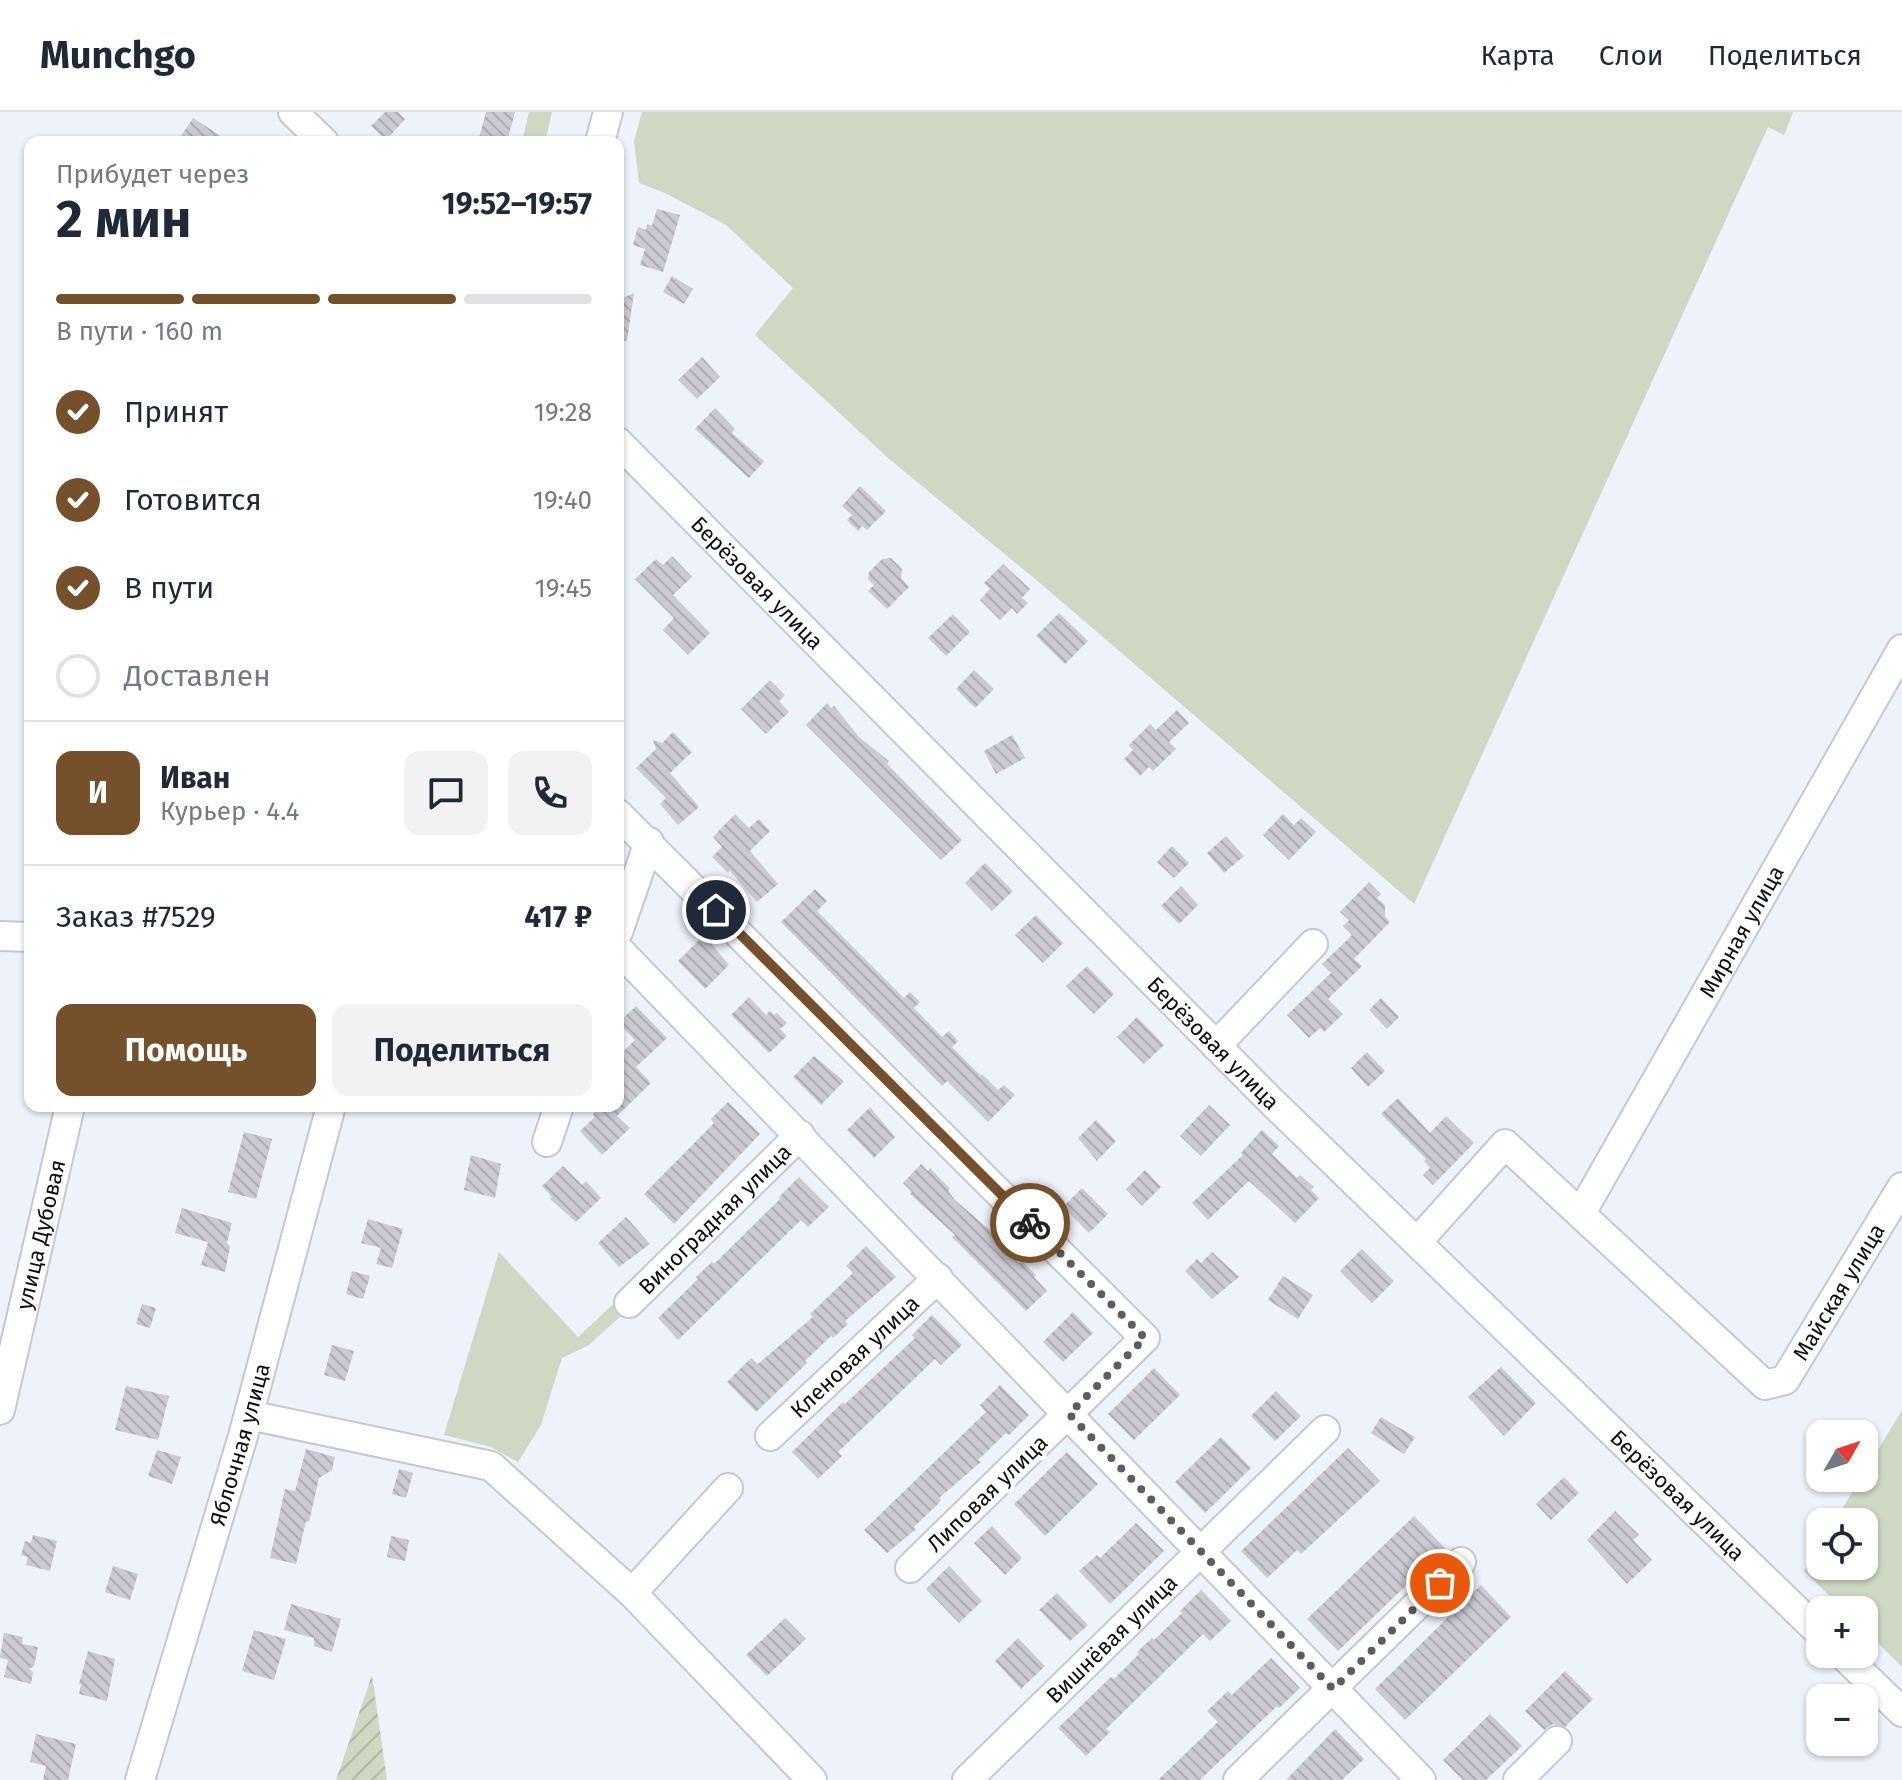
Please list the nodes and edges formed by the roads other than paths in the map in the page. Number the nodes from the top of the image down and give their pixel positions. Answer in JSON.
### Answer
{"nodes":[{"id":1,"x":293,"y":112,"type":"edge"},
{"id":2,"x":608,"y":112,"type":"edge"},
{"id":3,"x":318,"y":136,"type":"edge"},
{"id":4,"x":602,"y":136,"type":"edge"},
{"id":5,"x":624,"y":448,"type":"edge"},
{"id":6,"x":1902,"y":649,"type":"edge"},
{"id":7,"x":624,"y":819,"type":"edge"},
{"id":8,"x":649,"y":842,"type":"junction"},
{"id":9,"x":624,"y":915,"type":"edge"},
{"id":10,"x":0,"y":936,"type":"edge"},
{"id":11,"x":24,"y":937,"type":"edge"},
{"id":12,"x":1313,"y":944,"type":"dead end"},
{"id":13,"x":624,"y":955,"type":"edge"},
{"id":14,"x":1216,"y":1046,"type":"junction"},
{"id":15,"x":69,"y":1112,"type":"edge"},
{"id":16,"x":329,"y":1112,"type":"edge"},
{"id":17,"x":557,"y":1112,"type":"edge"},
{"id":18,"x":800,"y":1135,"type":"junction"},
{"id":19,"x":547,"y":1142,"type":"dead end"},
{"id":20,"x":1902,"y":1187,"type":"edge"},
{"id":21,"x":1581,"y":1213,"type":"junction"},
{"id":22,"x":1417,"y":1242,"type":"junction"},
{"id":23,"x":938,"y":1278,"type":"junction"},
{"id":24,"x":629,"y":1303,"type":"dead end"},
{"id":25,"x":0,"y":1410,"type":"edge"},
{"id":26,"x":1069,"y":1414,"type":"junction"},
{"id":27,"x":249,"y":1415,"type":"junction"},
{"id":28,"x":1325,"y":1430,"type":"dead end"},
{"id":29,"x":770,"y":1436,"type":"dead end"},
{"id":30,"x":728,"y":1488,"type":"dead end"},
{"id":31,"x":1202,"y":1552,"type":"junction"},
{"id":32,"x":1461,"y":1562,"type":"dead end"},
{"id":33,"x":910,"y":1568,"type":"dead end"},
{"id":34,"x":632,"y":1593,"type":"junction"},
{"id":35,"x":1806,"y":1619,"type":"edge"},
{"id":36,"x":1856,"y":1668,"type":"edge"},
{"id":37,"x":1333,"y":1689,"type":"junction"},
{"id":38,"x":1902,"y":1712,"type":"edge"},
{"id":39,"x":1557,"y":1741,"type":"dead end"},
{"id":40,"x":140,"y":1780,"type":"edge"},
{"id":41,"x":812,"y":1780,"type":"edge"},
{"id":42,"x":967,"y":1780,"type":"edge"},
{"id":43,"x":1238,"y":1780,"type":"edge"},
{"id":44,"x":1421,"y":1780,"type":"edge"},
{"id":45,"x":1518,"y":1780,"type":"edge"}],
"edges":[{"from":1,"to":3,"type":"street"},
{"from":2,"to":4,"type":"street"},
{"from":5,"to":14,"type":"street","name":"Берёзовая улица"},
{"from":6,"to":21,"type":"street","name":"Мирная улица"},
{"from":7,"to":8,"type":"street"},
{"from":8,"to":9,"type":"street"},
{"from":8,"to":26,"type":"street","name":"Липовая улица"},
{"from":10,"to":11,"type":"street"},
{"from":12,"to":14,"type":"street"},
{"from":13,"to":18,"type":"street"},
{"from":14,"to":22,"type":"street","name":"Берёзовая улица"},
{"from":15,"to":25,"type":"street","name":"улица Дубовая"},
{"from":16,"to":27,"type":"street","name":"Яблочная улица"},
{"from":17,"to":19,"type":"street"},
{"from":18,"to":23,"type":"street"},
{"from":18,"to":24,"type":"street","name":"Виноградная улица"},
{"from":20,"to":21,"type":"street","name":"Майская улица"},
{"from":21,"to":22,"type":"street"},
{"from":22,"to":35,"type":"street","name":"Берёзовая улица"},
{"from":23,"to":26,"type":"street"},
{"from":23,"to":29,"type":"street","name":"Кленовая улица"},
{"from":26,"to":31,"type":"street"},
{"from":26,"to":33,"type":"street","name":"Липовая улица"},
{"from":27,"to":34,"type":"street"},
{"from":27,"to":40,"type":"street","name":"Яблочная улица"},
{"from":28,"to":31,"type":"street","name":"Вишнёвая улица"},
{"from":30,"to":34,"type":"street"},
{"from":31,"to":37,"type":"street"},
{"from":31,"to":42,"type":"street","name":"Вишнёвая улица"},
{"from":32,"to":37,"type":"street"},
{"from":34,"to":41,"type":"street"},
{"from":36,"to":38,"type":"street"},
{"from":37,"to":43,"type":"street"},
{"from":37,"to":44,"type":"street"},
{"from":39,"to":45,"type":"street"}]}
